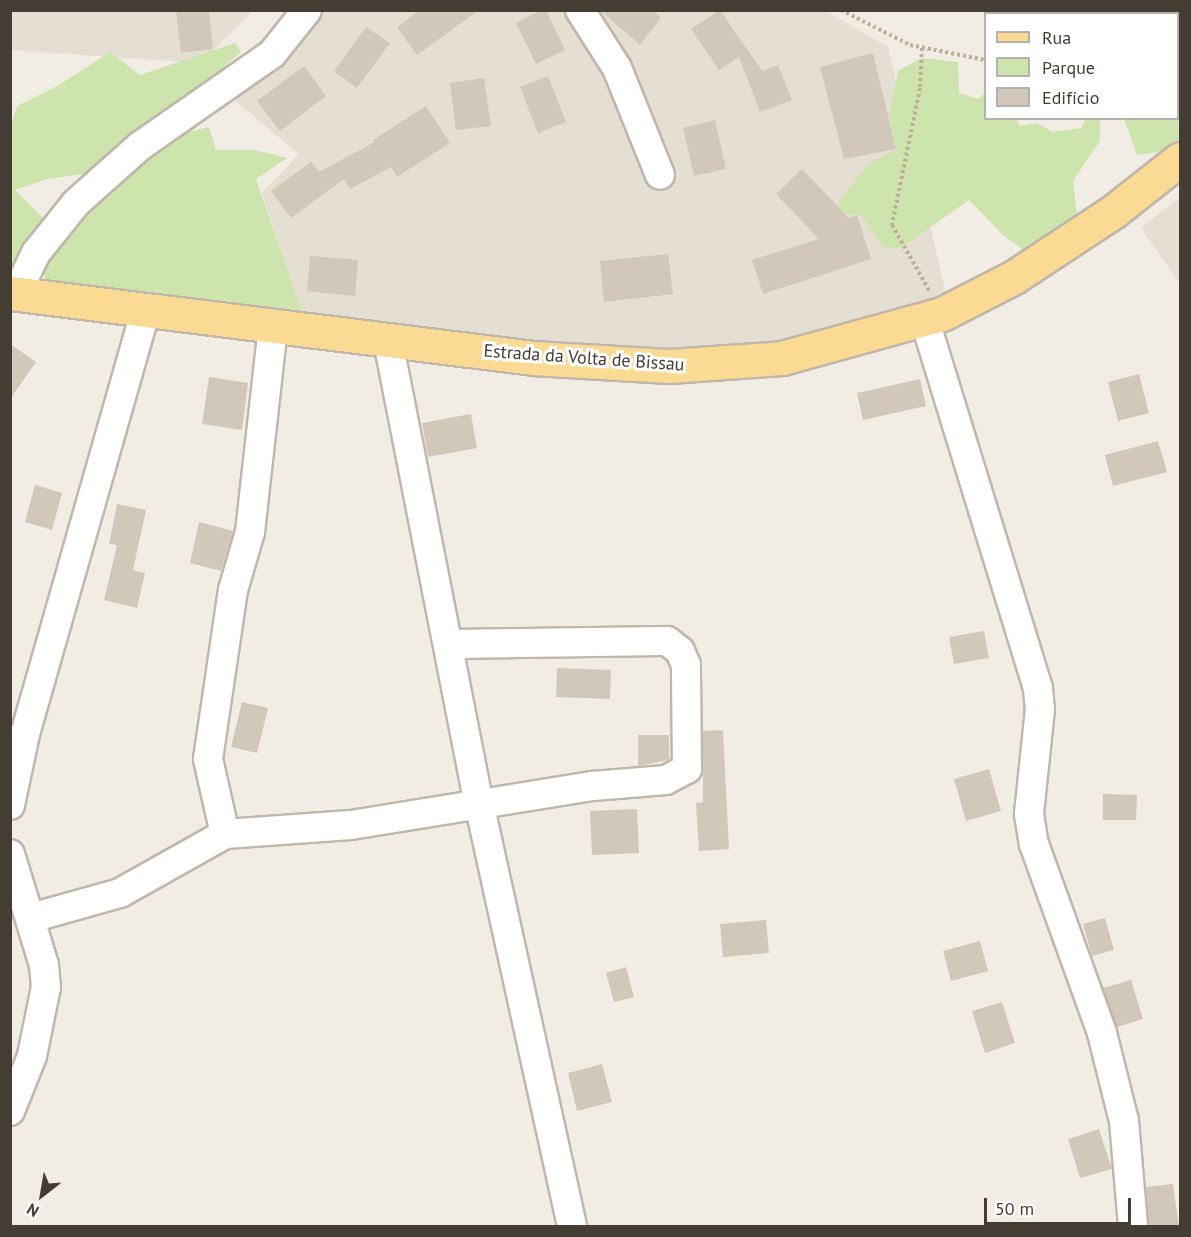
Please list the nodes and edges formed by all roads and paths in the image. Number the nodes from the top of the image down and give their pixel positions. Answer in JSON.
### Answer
{"nodes":[{"id":1,"x":307,"y":10,"type":"edge"},
{"id":2,"x":580,"y":10,"type":"edge"},
{"id":3,"x":841,"y":10,"type":"edge"},
{"id":4,"x":922,"y":48,"type":"junction"},
{"id":5,"x":984,"y":60,"type":"edge"},
{"id":6,"x":1180,"y":159,"type":"edge"},
{"id":7,"x":660,"y":175,"type":"dead end"},
{"id":8,"x":13,"y":293,"type":"edge"},
{"id":9,"x":146,"y":309,"type":"junction"},
{"id":10,"x":933,"y":317,"type":"junction"},
{"id":11,"x":273,"y":326,"type":"junction"},
{"id":12,"x":388,"y":341,"type":"junction"},
{"id":13,"x":447,"y":644,"type":"junction"},
{"id":14,"x":479,"y":804,"type":"junction"},
{"id":15,"x":10,"y":805,"type":"edge"},
{"id":16,"x":225,"y":834,"type":"junction"},
{"id":17,"x":10,"y":854,"type":"edge"},
{"id":18,"x":31,"y":918,"type":"junction"},
{"id":19,"x":10,"y":1111,"type":"edge"},
{"id":20,"x":572,"y":1227,"type":"edge"},
{"id":21,"x":1133,"y":1227,"type":"edge"}],
"edges":[{"from":1,"to":8,"type":"street"},
{"from":2,"to":7,"type":"street"},
{"from":3,"to":4,"type":"path"},
{"from":4,"to":5,"type":"path"},
{"from":4,"to":10,"type":"path"},
{"from":6,"to":10,"type":"main road","name":"Estrada da Volta de Bissau"},
{"from":8,"to":9,"type":"main road","name":"Estrada da Volta de Bissau"},
{"from":9,"to":11,"type":"main road","name":"Estrada da Volta de Bissau"},
{"from":9,"to":15,"type":"street"},
{"from":10,"to":12,"type":"main road","name":"Estrada da Volta de Bissau"},
{"from":10,"to":21,"type":"street"},
{"from":11,"to":12,"type":"main road","name":"Estrada da Volta de Bissau"},
{"from":11,"to":16,"type":"street"},
{"from":12,"to":13,"type":"street"},
{"from":13,"to":14,"type":"street"},
{"from":13,"to":14,"type":"street"},
{"from":14,"to":16,"type":"street"},
{"from":14,"to":20,"type":"street"},
{"from":16,"to":18,"type":"street"},
{"from":17,"to":18,"type":"street"},
{"from":18,"to":19,"type":"street"}]}
